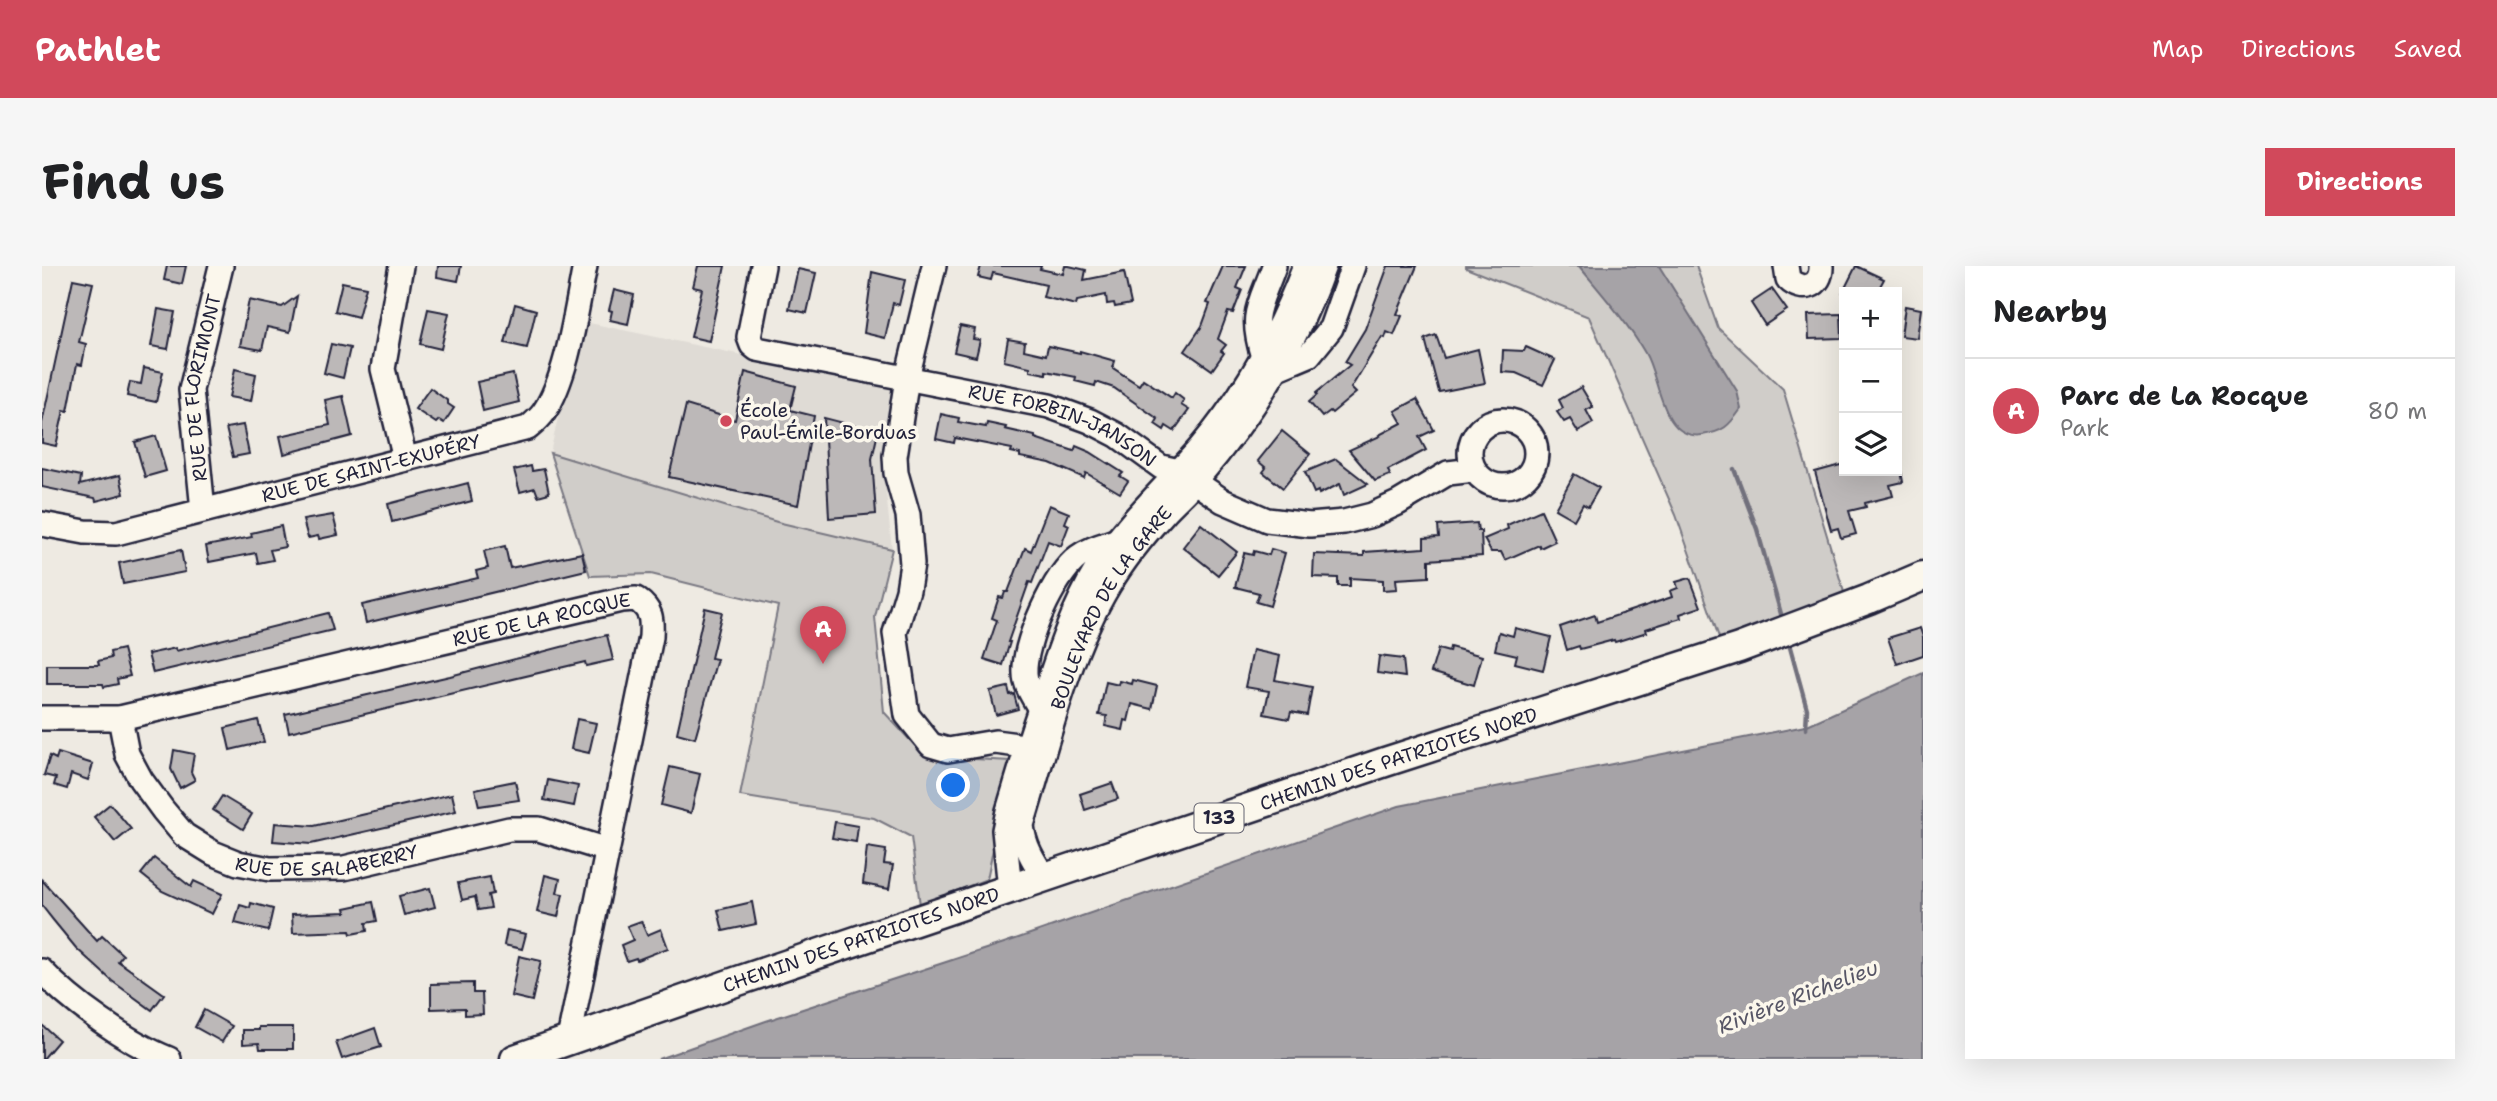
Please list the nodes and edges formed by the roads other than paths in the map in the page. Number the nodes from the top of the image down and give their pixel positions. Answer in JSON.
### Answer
{"nodes":[{"id":1,"x":221,"y":266,"type":"edge"},
{"id":2,"x":401,"y":266,"type":"edge"},
{"id":3,"x":585,"y":266,"type":"edge"},
{"id":4,"x":763,"y":266,"type":"edge"},
{"id":5,"x":934,"y":266,"type":"edge"},
{"id":6,"x":1274,"y":266,"type":"edge"},
{"id":7,"x":1305,"y":266,"type":"edge"},
{"id":8,"x":1324,"y":266,"type":"edge"},
{"id":9,"x":1353,"y":266,"type":"edge"},
{"id":10,"x":1786,"y":266,"type":"edge"},
{"id":11,"x":1821,"y":266,"type":"edge"},
{"id":12,"x":1271,"y":363,"type":"junction"},
{"id":13,"x":907,"y":378,"type":"junction"},
{"id":14,"x":405,"y":459,"type":"junction"},
{"id":15,"x":1474,"y":470,"type":"dead end"},
{"id":16,"x":1187,"y":476,"type":"junction"},
{"id":17,"x":203,"y":510,"type":"junction"},
{"id":18,"x":42,"y":524,"type":"edge"},
{"id":19,"x":1923,"y":576,"type":"edge"},
{"id":20,"x":42,"y":718,"type":"edge"},
{"id":21,"x":120,"y":718,"type":"junction"},
{"id":22,"x":1036,"y":748,"type":"junction"},
{"id":23,"x":607,"y":850,"type":"junction"},
{"id":24,"x":1044,"y":877,"type":"junction"},
{"id":25,"x":1010,"y":889,"type":"junction"},
{"id":26,"x":42,"y":971,"type":"edge"},
{"id":27,"x":569,"y":1039,"type":"junction"},
{"id":28,"x":169,"y":1059,"type":"edge"},
{"id":29,"x":515,"y":1059,"type":"edge"}],
"edges":[{"from":1,"to":17,"type":"street","name":"RUE DE FLORIMONT"},
{"from":2,"to":14,"type":"street"},
{"from":3,"to":14,"type":"street","name":"RUE DE SAINT-EXUPÉRY"},
{"from":4,"to":13,"type":"street","name":"RUE FORBIN-JANSON"},
{"from":5,"to":13,"type":"street"},
{"from":6,"to":12,"type":"street"},
{"from":7,"to":12,"type":"street","name":"BOULEVARD DE LA GARE"},
{"from":8,"to":12,"type":"street","name":"BOULEVARD DE LA GARE"},
{"from":9,"to":12,"type":"street"},
{"from":10,"to":11,"type":"street"},
{"from":12,"to":16,"type":"street","name":"BOULEVARD DE LA GARE"},
{"from":13,"to":16,"type":"street","name":"RUE FORBIN-JANSON"},
{"from":13,"to":22,"type":"street"},
{"from":14,"to":17,"type":"street","name":"RUE DE SAINT-EXUPÉRY"},
{"from":15,"to":16,"type":"street","name":"RUE FORBIN-JANSON"},
{"from":16,"to":22,"type":"street","name":"BOULEVARD DE LA GARE"},
{"from":16,"to":22,"type":"street","name":"BOULEVARD DE LA GARE"},
{"from":17,"to":18,"type":"street","name":"RUE DE SAINT-EXUPÉRY"},
{"from":19,"to":24,"type":"main road","name":"CHEMIN DES PATRIOTES NORD","number":"133"},
{"from":20,"to":21,"type":"street","name":"RUE DE LA ROCQUE"},
{"from":21,"to":23,"type":"street","name":"RUE DE SALABERRY"},
{"from":21,"to":23,"type":"street","name":"RUE DE LA ROCQUE"},
{"from":22,"to":24,"type":"street","name":"BOULEVARD DE LA GARE"},
{"from":22,"to":25,"type":"street","name":"BOULEVARD DE LA GARE"},
{"from":23,"to":27,"type":"street","name":"RUE DE LA ROCQUE"},
{"from":24,"to":25,"type":"main road","name":"CHEMIN DES PATRIOTES NORD","number":"133"},
{"from":25,"to":27,"type":"main road","name":"CHEMIN DES PATRIOTES NORD","number":"133"},
{"from":26,"to":28,"type":"street"},
{"from":27,"to":29,"type":"main road","name":"CHEMIN DES PATRIOTES NORD","number":"133"}]}
